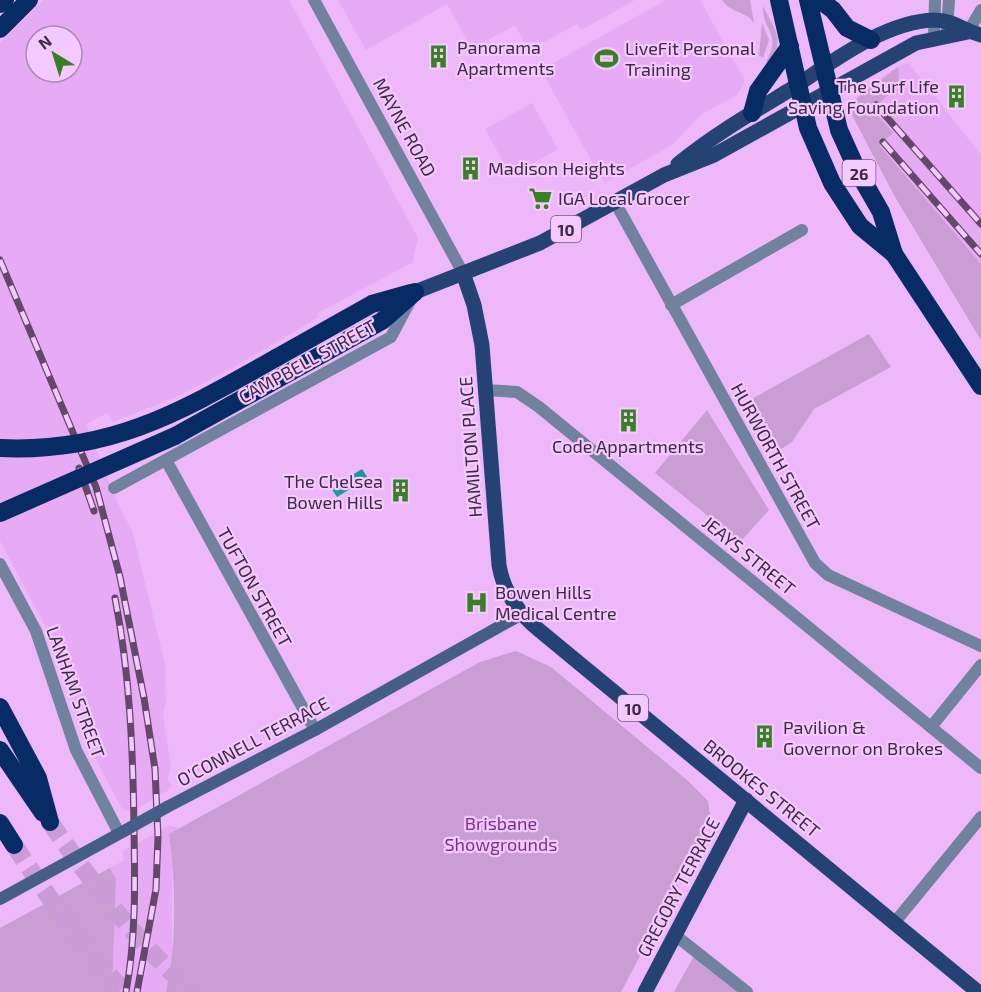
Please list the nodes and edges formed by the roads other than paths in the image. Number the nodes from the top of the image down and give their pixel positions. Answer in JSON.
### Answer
{"nodes":[{"id":1,"x":5,"y":0,"type":"edge"},
{"id":2,"x":29,"y":0,"type":"edge"},
{"id":3,"x":314,"y":0,"type":"edge"},
{"id":4,"x":779,"y":0,"type":"edge"},
{"id":5,"x":808,"y":0,"type":"edge"},
{"id":6,"x":820,"y":0,"type":"edge"},
{"id":7,"x":935,"y":0,"type":"edge"},
{"id":8,"x":949,"y":0,"type":"edge"},
{"id":9,"x":0,"y":4,"type":"edge"},
{"id":10,"x":981,"y":10,"type":"edge"},
{"id":11,"x":0,"y":29,"type":"edge"},
{"id":12,"x":941,"y":29,"type":"junction"},
{"id":13,"x":975,"y":34,"type":"edge"},
{"id":14,"x":871,"y":40,"type":"junction"},
{"id":15,"x":790,"y":46,"type":"junction"},
{"id":16,"x":823,"y":69,"type":"junction"},
{"id":17,"x":797,"y":85,"type":"junction"},
{"id":18,"x":828,"y":91,"type":"junction"},
{"id":19,"x":802,"y":106,"type":"junction"},
{"id":20,"x":752,"y":113,"type":"junction"},
{"id":21,"x":664,"y":175,"type":"junction"},
{"id":22,"x":615,"y":202,"type":"junction"},
{"id":23,"x":802,"y":230,"type":"dead end"},
{"id":24,"x":894,"y":254,"type":"junction"},
{"id":25,"x":464,"y":273,"type":"junction"},
{"id":26,"x":415,"y":292,"type":"junction"},
{"id":27,"x":671,"y":305,"type":"junction"},
{"id":28,"x":981,"y":386,"type":"edge"},
{"id":29,"x":486,"y":390,"type":"junction"},
{"id":30,"x":0,"y":448,"type":"edge"},
{"id":31,"x":166,"y":460,"type":"junction"},
{"id":32,"x":114,"y":488,"type":"dead end"},
{"id":33,"x":0,"y":513,"type":"edge"},
{"id":34,"x":0,"y":564,"type":"edge"},
{"id":35,"x":522,"y":614,"type":"junction"},
{"id":36,"x":981,"y":646,"type":"edge"},
{"id":37,"x":981,"y":665,"type":"edge"},
{"id":38,"x":0,"y":707,"type":"edge"},
{"id":39,"x":931,"y":727,"type":"junction"},
{"id":40,"x":315,"y":730,"type":"junction"},
{"id":41,"x":0,"y":750,"type":"edge"},
{"id":42,"x":981,"y":768,"type":"edge"},
{"id":43,"x":746,"y":800,"type":"junction"},
{"id":44,"x":981,"y":817,"type":"edge"},
{"id":45,"x":0,"y":823,"type":"edge"},
{"id":46,"x":121,"y":832,"type":"junction"},
{"id":47,"x":14,"y":845,"type":"tunnel mouth"},
{"id":48,"x":0,"y":899,"type":"edge"},
{"id":49,"x":895,"y":922,"type":"junction"},
{"id":50,"x":675,"y":935,"type":"junction"},
{"id":51,"x":645,"y":992,"type":"edge"},
{"id":52,"x":747,"y":992,"type":"edge"},
{"id":53,"x":978,"y":992,"type":"edge"}],
"edges":[{"from":1,"to":9,"type":"highway"},
{"from":2,"to":11,"type":"highway"},
{"from":3,"to":25,"type":"street","name":"MAYNE ROAD"},
{"from":4,"to":15,"type":"highway","number":"26"},
{"from":5,"to":16,"type":"highway","number":"26"},
{"from":6,"to":14,"type":"highway"},
{"from":7,"to":12,"type":"street"},
{"from":8,"to":12,"type":"street"},
{"from":10,"to":13,"type":"street"},
{"from":12,"to":13,"type":"main road"},
{"from":12,"to":14,"type":"main road","number":"10"},
{"from":12,"to":18,"type":"main road","number":"10"},
{"from":14,"to":16,"type":"main road","number":"10"},
{"from":15,"to":17,"type":"highway","number":"26"},
{"from":15,"to":20,"type":"highway"},
{"from":16,"to":17,"type":"main road","number":"10"},
{"from":16,"to":18,"type":"highway","number":"26"},
{"from":17,"to":19,"type":"highway","number":"26"},
{"from":17,"to":20,"type":"main road","number":"10"},
{"from":18,"to":19,"type":"main road","number":"10"},
{"from":18,"to":24,"type":"highway","number":"26"},
{"from":19,"to":21,"type":"main road","number":"10"},
{"from":19,"to":24,"type":"highway","number":"26"},
{"from":20,"to":21,"type":"main road","number":"10"},
{"from":21,"to":22,"type":"main road","number":"10"},
{"from":22,"to":25,"type":"main road","number":"10"},
{"from":22,"to":27,"type":"street","name":"HURWORTH STREET"},
{"from":23,"to":27,"type":"street"},
{"from":24,"to":28,"type":"highway","number":"26"},
{"from":25,"to":26,"type":"main road"},
{"from":25,"to":29,"type":"main road","name":"HAMILTON PLACE","number":"10"},
{"from":26,"to":30,"type":"highway","bridge":true},
{"from":26,"to":31,"type":"street","name":"CAMPBELL STREET"},
{"from":26,"to":33,"type":"highway","bridge":true},
{"from":27,"to":36,"type":"street","name":"HURWORTH STREET"},
{"from":29,"to":35,"type":"main road","name":"HAMILTON PLACE","number":"10"},
{"from":29,"to":39,"type":"street","name":"JEAYS STREET"},
{"from":31,"to":32,"type":"street","name":"CAMPBELL STREET"},
{"from":31,"to":40,"type":"street","name":"TUFTON STREET"},
{"from":34,"to":46,"type":"street","name":"LANHAM STREET"},
{"from":35,"to":40,"type":"main road","name":"O'CONNELL TERRACE"},
{"from":35,"to":43,"type":"main road","name":"BROOKES STREET","number":"10"},
{"from":37,"to":39,"type":"street"},
{"from":38,"to":41,"type":"highway"},
{"from":39,"to":42,"type":"street","name":"JEAYS STREET"},
{"from":40,"to":46,"type":"main road","name":"O'CONNELL TERRACE","bridge":true},
{"from":43,"to":49,"type":"main road","name":"BROOKES STREET"},
{"from":43,"to":50,"type":"main road","name":"GREGORY TERRACE"},
{"from":44,"to":49,"type":"street"},
{"from":45,"to":47,"type":"highway"},
{"from":46,"to":48,"type":"main road","name":"O'CONNELL TERRACE"},
{"from":49,"to":53,"type":"main road","name":"BROOKES STREET"},
{"from":50,"to":51,"type":"main road","name":"GREGORY TERRACE"},
{"from":50,"to":52,"type":"street"}]}
